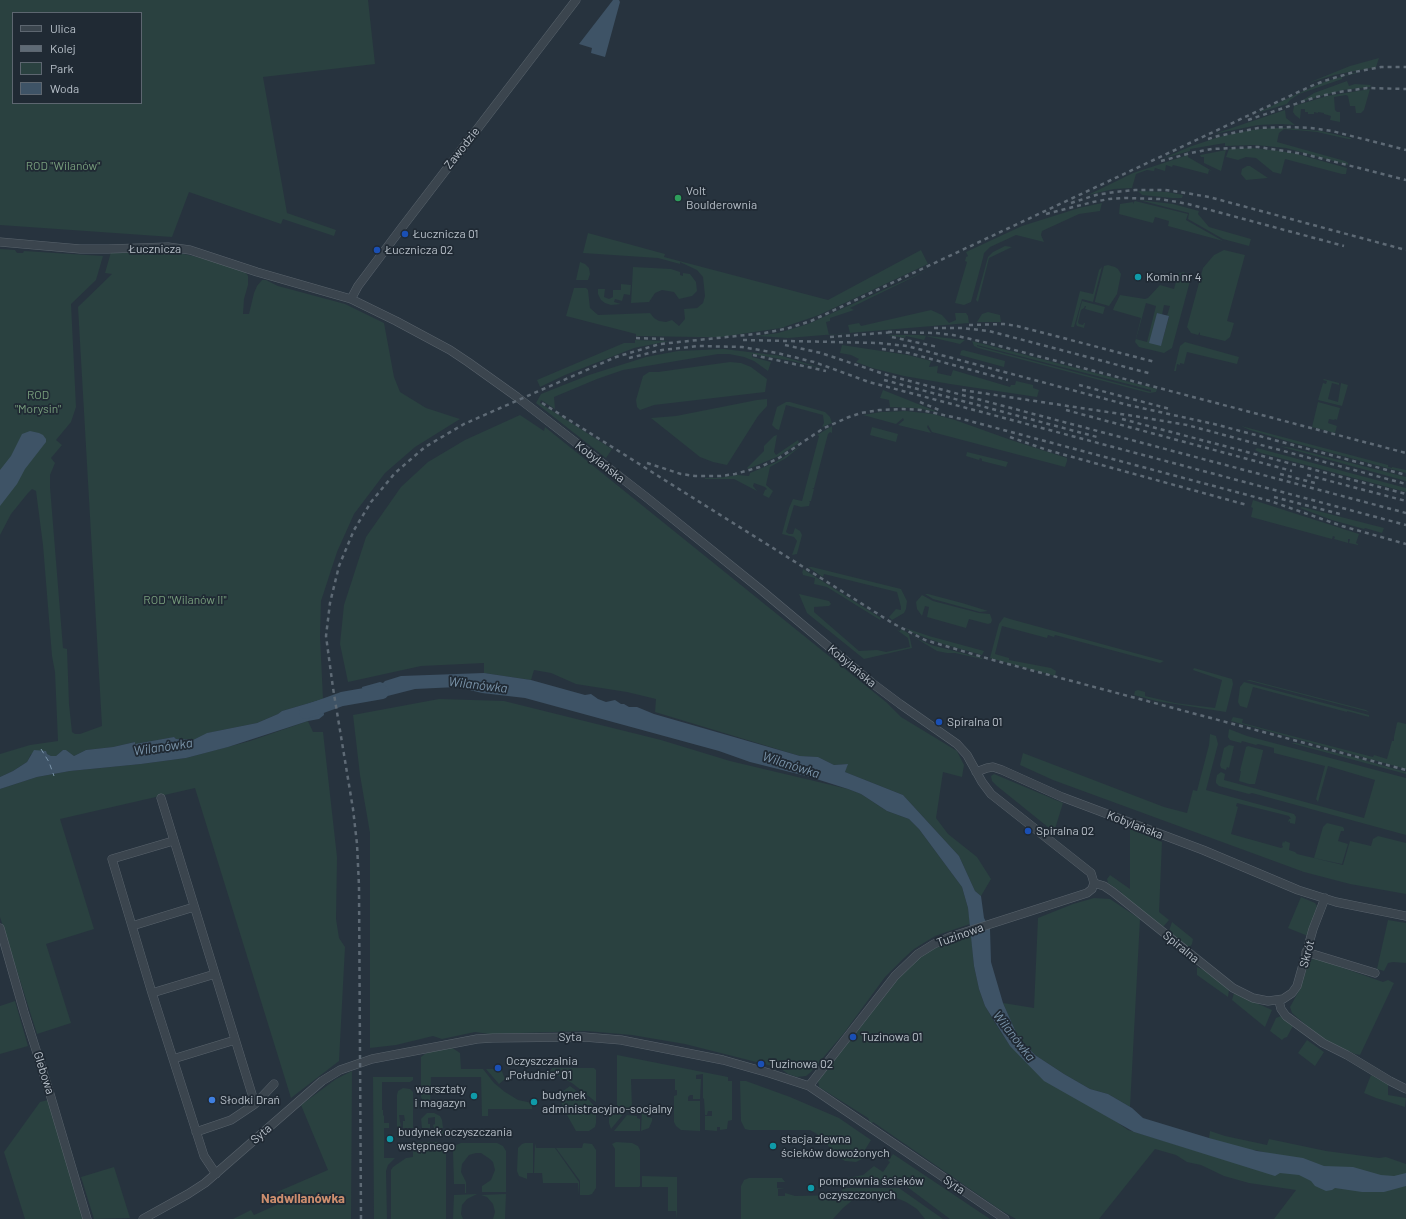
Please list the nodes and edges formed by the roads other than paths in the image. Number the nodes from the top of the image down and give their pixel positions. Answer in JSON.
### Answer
{"nodes":[{"id":1,"x":576,"y":0,"type":"edge"},
{"id":2,"x":0,"y":242,"type":"edge"},
{"id":3,"x":351,"y":298,"type":"junction"},
{"id":4,"x":976,"y":772,"type":"junction"},
{"id":5,"x":161,"y":798,"type":"dead end"},
{"id":6,"x":173,"y":840,"type":"junction"},
{"id":7,"x":1094,"y":883,"type":"junction"},
{"id":8,"x":1325,"y":898,"type":"junction"},
{"id":9,"x":194,"y":907,"type":"junction"},
{"id":10,"x":1406,"y":916,"type":"edge"},
{"id":11,"x":132,"y":926,"type":"junction"},
{"id":12,"x":0,"y":928,"type":"edge"},
{"id":13,"x":1306,"y":952,"type":"junction"},
{"id":14,"x":1375,"y":973,"type":"dead end"},
{"id":15,"x":215,"y":974,"type":"junction"},
{"id":16,"x":152,"y":993,"type":"junction"},
{"id":17,"x":1279,"y":1001,"type":"junction"},
{"id":18,"x":235,"y":1040,"type":"junction"},
{"id":19,"x":173,"y":1059,"type":"junction"},
{"id":20,"x":274,"y":1084,"type":"dead end"},
{"id":21,"x":809,"y":1086,"type":"junction"},
{"id":22,"x":1406,"y":1089,"type":"edge"},
{"id":23,"x":255,"y":1104,"type":"junction"},
{"id":24,"x":196,"y":1132,"type":"junction"},
{"id":25,"x":216,"y":1174,"type":"junction"},
{"id":26,"x":87,"y":1219,"type":"edge"},
{"id":27,"x":143,"y":1219,"type":"edge"},
{"id":28,"x":1005,"y":1219,"type":"edge"}],
"edges":[{"from":1,"to":3,"type":"street","name":"Zawodzie"},
{"from":2,"to":3,"type":"street","name":"Łucznicza"},
{"from":3,"to":4,"type":"street","name":"Kobylańska"},
{"from":4,"to":7,"type":"street"},
{"from":4,"to":8,"type":"street","name":"Kobylańska"},
{"from":5,"to":6,"type":"street"},
{"from":6,"to":9,"type":"street"},
{"from":6,"to":11,"type":"street"},
{"from":7,"to":17,"type":"street","name":"Spiralna"},
{"from":7,"to":21,"type":"street","name":"Tuzinowa"},
{"from":8,"to":10,"type":"street","name":"Kobylańska"},
{"from":8,"to":13,"type":"street","name":"Skrót"},
{"from":9,"to":11,"type":"street"},
{"from":9,"to":15,"type":"street"},
{"from":11,"to":16,"type":"street"},
{"from":12,"to":26,"type":"street","name":"Glebowa"},
{"from":13,"to":14,"type":"street"},
{"from":13,"to":17,"type":"street","name":"Skrót"},
{"from":15,"to":16,"type":"street"},
{"from":15,"to":18,"type":"street"},
{"from":16,"to":19,"type":"street"},
{"from":17,"to":22,"type":"street"},
{"from":18,"to":19,"type":"street"},
{"from":18,"to":23,"type":"street"},
{"from":19,"to":24,"type":"street"},
{"from":20,"to":23,"type":"street"},
{"from":21,"to":25,"type":"street","name":"Syta"},
{"from":21,"to":28,"type":"street","name":"Syta"},
{"from":23,"to":24,"type":"street"},
{"from":24,"to":25,"type":"street"},
{"from":25,"to":27,"type":"street","name":"Syta"}]}
